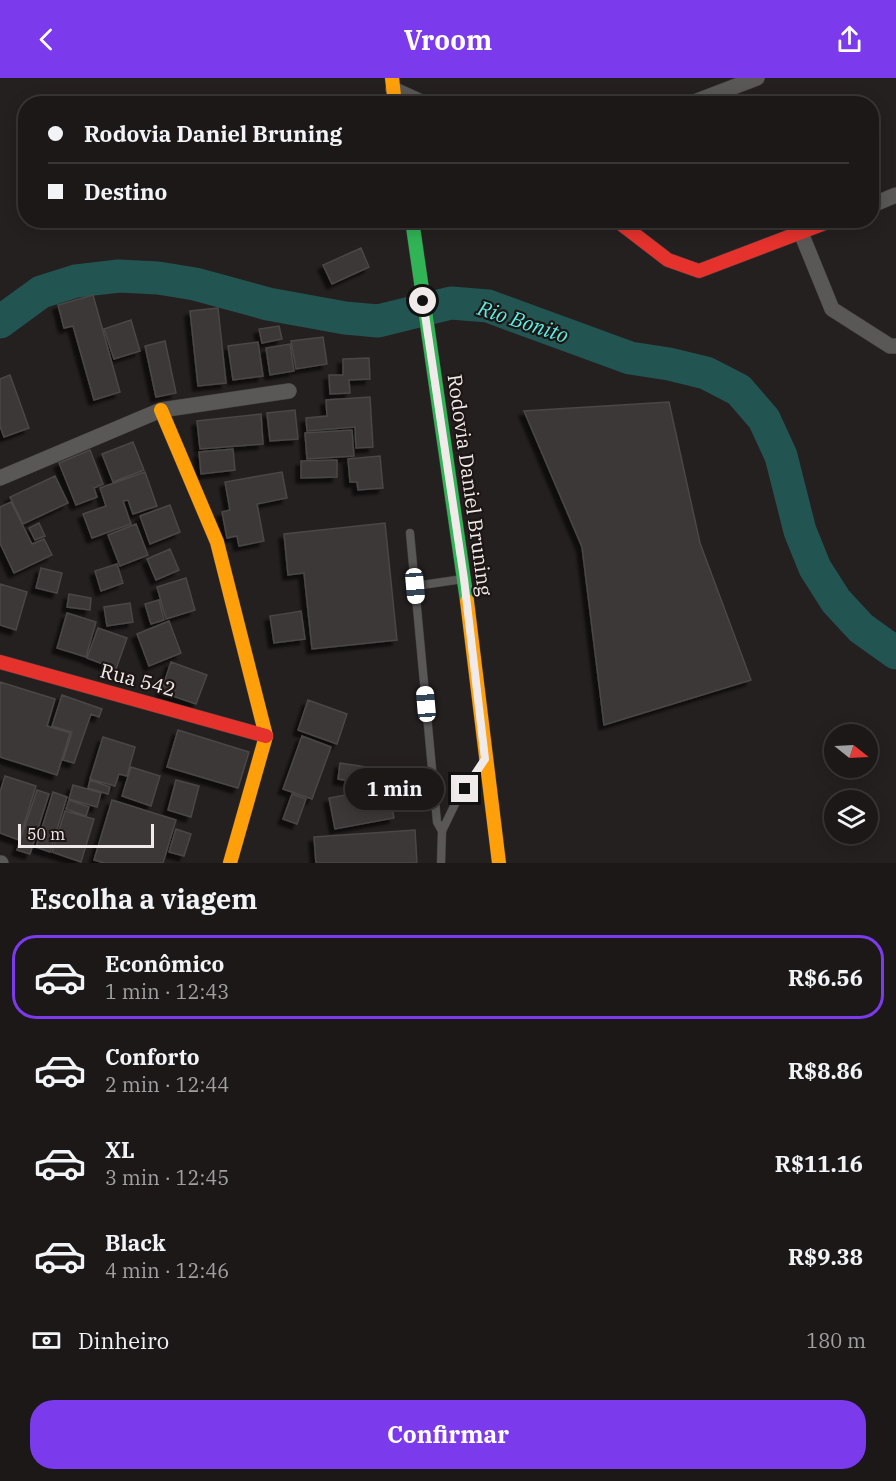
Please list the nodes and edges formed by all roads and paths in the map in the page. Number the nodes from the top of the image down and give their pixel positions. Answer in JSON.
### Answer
{"nodes":[{"id":1,"x":757,"y":78,"type":"edge"},
{"id":2,"x":393,"y":90,"type":"edge"},
{"id":3,"x":407,"y":96,"type":"edge"},
{"id":4,"x":710,"y":96,"type":"edge"},
{"id":5,"x":896,"y":195,"type":"edge"},
{"id":6,"x":879,"y":202,"type":"edge"},
{"id":7,"x":413,"y":228,"type":"edge"},
{"id":8,"x":626,"y":228,"type":"edge"},
{"id":9,"x":815,"y":228,"type":"edge"},
{"id":10,"x":801,"y":234,"type":"junction"},
{"id":11,"x":896,"y":346,"type":"edge"},
{"id":12,"x":289,"y":391,"type":"dead end"},
{"id":13,"x":161,"y":410,"type":"junction"},
{"id":14,"x":0,"y":478,"type":"edge"},
{"id":15,"x":410,"y":533,"type":"dead end"},
{"id":16,"x":464,"y":579,"type":"junction"},
{"id":17,"x":415,"y":586,"type":"junction"},
{"id":18,"x":0,"y":662,"type":"edge"},
{"id":19,"x":266,"y":736,"type":"junction"},
{"id":20,"x":485,"y":759,"type":"junction"},
{"id":21,"x":442,"y":831,"type":"junction"},
{"id":22,"x":230,"y":863,"type":"edge"},
{"id":23,"x":441,"y":863,"type":"edge"},
{"id":24,"x":499,"y":863,"type":"edge"}],
"edges":[{"from":1,"to":4,"type":"street"},
{"from":2,"to":3,"type":"street"},
{"from":5,"to":6,"type":"street"},
{"from":7,"to":16,"type":"street","name":"Rodovia Daniel Bruning"},
{"from":8,"to":10,"type":"street"},
{"from":9,"to":10,"type":"street"},
{"from":10,"to":11,"type":"street"},
{"from":12,"to":13,"type":"street"},
{"from":13,"to":14,"type":"street"},
{"from":13,"to":19,"type":"street"},
{"from":15,"to":17,"type":"lane"},
{"from":16,"to":17,"type":"lane"},
{"from":16,"to":20,"type":"street","name":"Rodovia Daniel Bruning"},
{"from":17,"to":21,"type":"lane"},
{"from":18,"to":19,"type":"street","name":"Rua 542"},
{"from":19,"to":22,"type":"street"},
{"from":20,"to":21,"type":"lane"},
{"from":20,"to":24,"type":"street","name":"Rodovia Daniel Bruning"},
{"from":21,"to":23,"type":"lane"}]}
